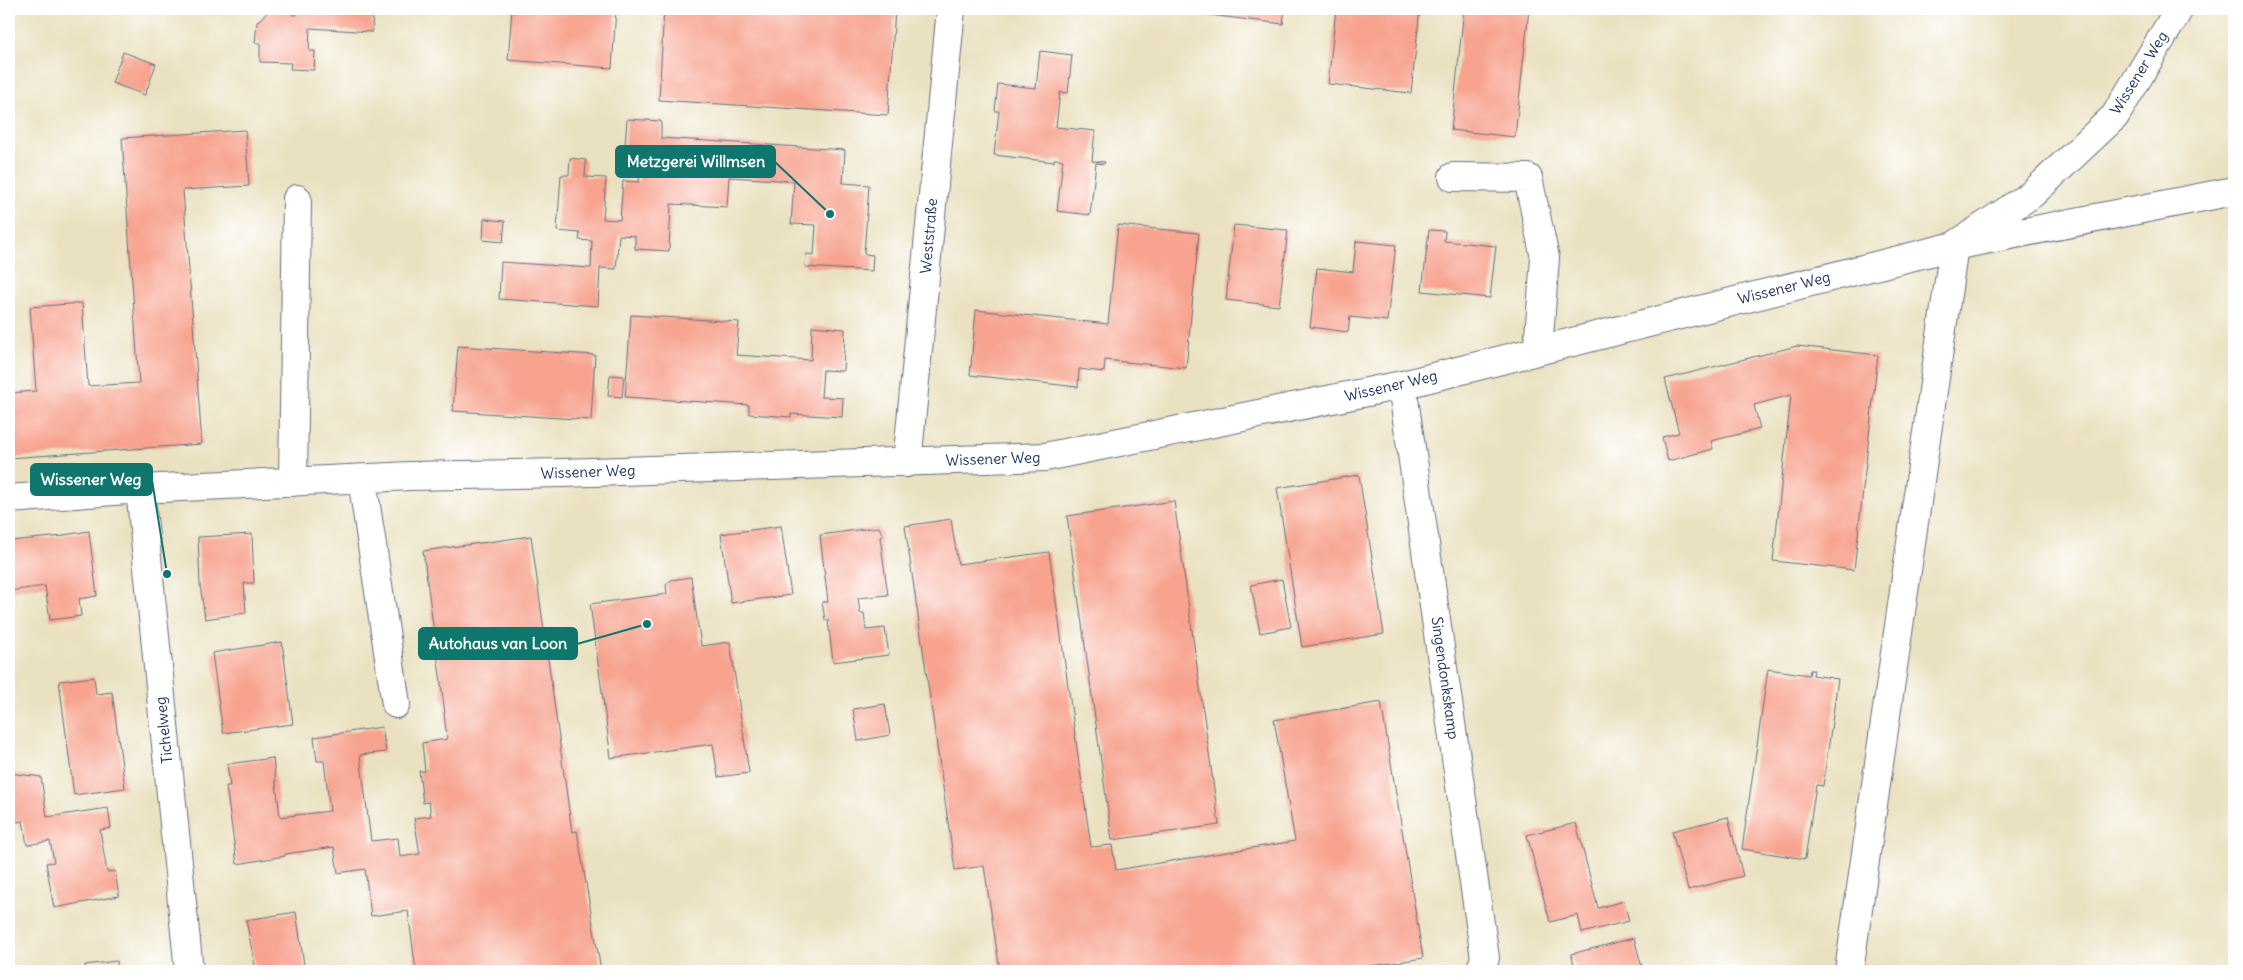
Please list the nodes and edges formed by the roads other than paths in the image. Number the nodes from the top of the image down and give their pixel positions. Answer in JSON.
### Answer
{"nodes":[{"id":1,"x":951,"y":9,"type":"edge"},
{"id":2,"x":2179,"y":9,"type":"edge"},
{"id":3,"x":1453,"y":177,"type":"dead end"},
{"id":4,"x":2234,"y":190,"type":"edge"},
{"id":5,"x":297,"y":199,"type":"dead end"},
{"id":6,"x":1954,"y":246,"type":"junction"},
{"id":7,"x":1538,"y":350,"type":"junction"},
{"id":8,"x":1402,"y":385,"type":"junction"},
{"id":9,"x":907,"y":462,"type":"junction"},
{"id":10,"x":362,"y":478,"type":"junction"},
{"id":11,"x":294,"y":482,"type":"junction"},
{"id":12,"x":140,"y":489,"type":"junction"},
{"id":13,"x":9,"y":499,"type":"edge"},
{"id":14,"x":396,"y":704,"type":"dead end"},
{"id":15,"x":189,"y":971,"type":"edge"},
{"id":16,"x":1480,"y":971,"type":"edge"},
{"id":17,"x":1849,"y":971,"type":"edge"}],
"edges":[{"from":1,"to":9,"type":"street","name":"Weststraße"},
{"from":2,"to":6,"type":"street","name":"Wissener Weg"},
{"from":3,"to":7,"type":"street"},
{"from":4,"to":6,"type":"street","name":"Wissener Weg"},
{"from":5,"to":11,"type":"street"},
{"from":6,"to":7,"type":"street","name":"Wissener Weg"},
{"from":6,"to":17,"type":"street"},
{"from":7,"to":8,"type":"street","name":"Wissener Weg"},
{"from":8,"to":9,"type":"street","name":"Wissener Weg"},
{"from":8,"to":16,"type":"street","name":"Singendonkskamp"},
{"from":9,"to":10,"type":"street","name":"Wissener Weg"},
{"from":10,"to":11,"type":"street","name":"Wissener Weg"},
{"from":10,"to":14,"type":"street"},
{"from":11,"to":12,"type":"street","name":"Wissener Weg"},
{"from":12,"to":13,"type":"street","name":"Wissener Weg"},
{"from":12,"to":15,"type":"street","name":"Tichelweg"}]}
